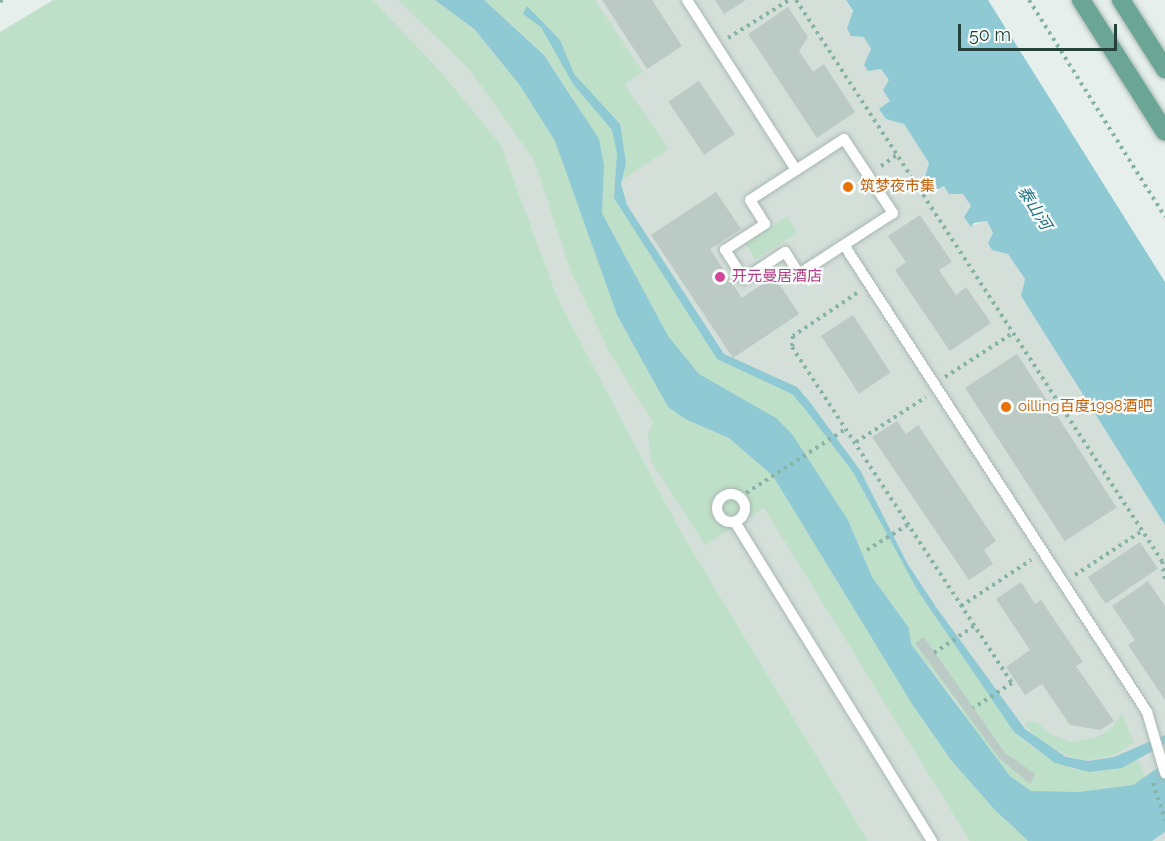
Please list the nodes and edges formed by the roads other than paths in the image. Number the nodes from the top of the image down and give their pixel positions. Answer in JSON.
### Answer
{"nodes":[{"id":1,"x":687,"y":0,"type":"edge"},
{"id":2,"x":1081,"y":0,"type":"edge"},
{"id":3,"x":1121,"y":0,"type":"edge"},
{"id":4,"x":1165,"y":69,"type":"edge"},
{"id":5,"x":1165,"y":132,"type":"edge"},
{"id":6,"x":796,"y":170,"type":"junction"},
{"id":7,"x":844,"y":245,"type":"junction"},
{"id":8,"x":735,"y":522,"type":"junction"},
{"id":9,"x":1165,"y":773,"type":"edge"},
{"id":10,"x":932,"y":841,"type":"edge"}],
"edges":[{"from":1,"to":6,"type":"lane"},
{"from":2,"to":5,"type":"main road"},
{"from":3,"to":4,"type":"main road"},
{"from":6,"to":7,"type":"lane"},
{"from":6,"to":7,"type":"lane"},
{"from":7,"to":9,"type":"lane"},
{"from":8,"to":8,"type":"lane"},
{"from":8,"to":10,"type":"lane"}]}
